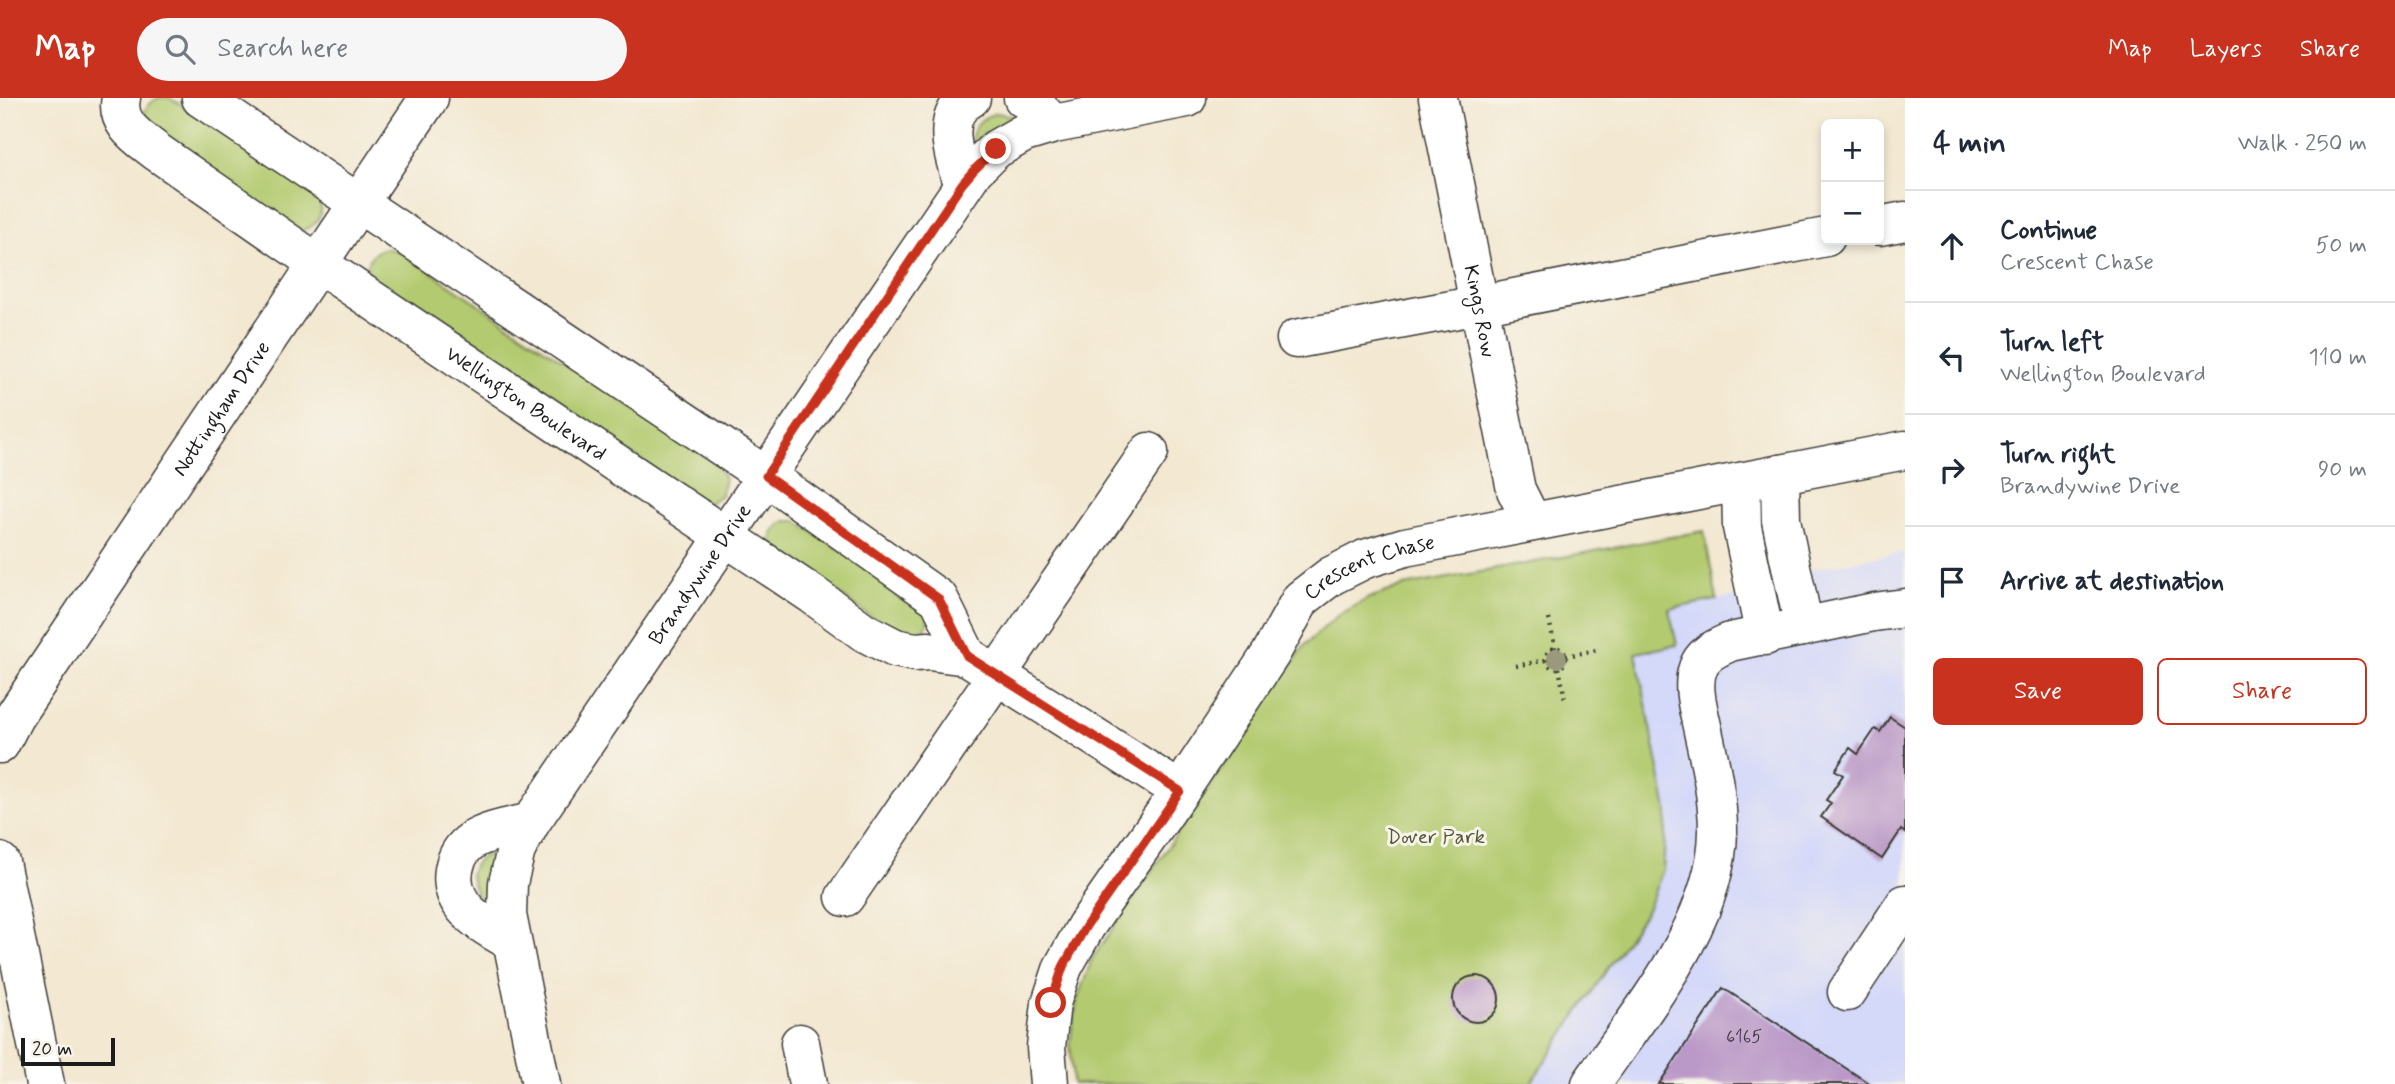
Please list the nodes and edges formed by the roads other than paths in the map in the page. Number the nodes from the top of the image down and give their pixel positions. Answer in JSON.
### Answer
{"nodes":[{"id":1,"x":121,"y":98,"type":"edge"},
{"id":2,"x":201,"y":98,"type":"edge"},
{"id":3,"x":429,"y":98,"type":"edge"},
{"id":4,"x":971,"y":98,"type":"edge"},
{"id":5,"x":1023,"y":98,"type":"edge"},
{"id":6,"x":1187,"y":98,"type":"edge"},
{"id":7,"x":1438,"y":98,"type":"edge"},
{"id":8,"x":1054,"y":124,"type":"junction"},
{"id":9,"x":962,"y":184,"type":"junction"},
{"id":10,"x":357,"y":204,"type":"junction"},
{"id":11,"x":1905,"y":221,"type":"edge"},
{"id":12,"x":1884,"y":225,"type":"edge"},
{"id":13,"x":1821,"y":238,"type":"edge"},
{"id":14,"x":317,"y":263,"type":"junction"},
{"id":15,"x":1479,"y":305,"type":"junction"},
{"id":16,"x":1296,"y":339,"type":"dead end"},
{"id":17,"x":1905,"y":450,"type":"edge"},
{"id":18,"x":1149,"y":452,"type":"dead end"},
{"id":19,"x":1780,"y":474,"type":"junction"},
{"id":20,"x":766,"y":476,"type":"junction"},
{"id":21,"x":1741,"y":482,"type":"junction"},
{"id":22,"x":1532,"y":522,"type":"junction"},
{"id":23,"x":725,"y":536,"type":"junction"},
{"id":24,"x":1905,"y":608,"type":"edge"},
{"id":25,"x":1804,"y":627,"type":"junction"},
{"id":26,"x":1765,"y":636,"type":"junction"},
{"id":27,"x":981,"y":664,"type":"junction"},
{"id":28,"x":5,"y":727,"type":"edge"},
{"id":29,"x":1180,"y":791,"type":"junction"},
{"id":30,"x":531,"y":822,"type":"junction"},
{"id":31,"x":0,"y":862,"type":"edge"},
{"id":32,"x":845,"y":897,"type":"dead end"},
{"id":33,"x":1905,"y":904,"type":"edge"},
{"id":34,"x":511,"y":940,"type":"junction"},
{"id":35,"x":1847,"y":992,"type":"dead end"},
{"id":36,"x":800,"y":1043,"type":"dead end"},
{"id":37,"x":44,"y":1084,"type":"edge"},
{"id":38,"x":541,"y":1084,"type":"edge"},
{"id":39,"x":808,"y":1084,"type":"edge"},
{"id":40,"x":1049,"y":1084,"type":"edge"},
{"id":41,"x":1591,"y":1084,"type":"edge"}],
"edges":[{"from":1,"to":14,"type":"street","name":"Wellington Boulevard"},
{"from":2,"to":10,"type":"street"},
{"from":3,"to":10,"type":"street","name":"Nottingham Drive"},
{"from":4,"to":9,"type":"street"},
{"from":5,"to":8,"type":"street"},
{"from":6,"to":8,"type":"street","name":"Brandywine Drive"},
{"from":7,"to":15,"type":"street","name":"Kings Row"},
{"from":8,"to":9,"type":"street","name":"Brandywine Drive"},
{"from":9,"to":20,"type":"street","name":"Brandywine Drive"},
{"from":10,"to":14,"type":"street","name":"Nottingham Drive"},
{"from":10,"to":20,"type":"street"},
{"from":11,"to":12,"type":"street"},
{"from":13,"to":15,"type":"street"},
{"from":14,"to":23,"type":"street","name":"Wellington Boulevard"},
{"from":14,"to":28,"type":"street","name":"Nottingham Drive"},
{"from":15,"to":16,"type":"street"},
{"from":15,"to":22,"type":"street","name":"Kings Row"},
{"from":17,"to":19,"type":"street","name":"Crescent Chase"},
{"from":18,"to":27,"type":"street"},
{"from":19,"to":21,"type":"street","name":"Crescent Chase"},
{"from":19,"to":25,"type":"street"},
{"from":20,"to":23,"type":"street","name":"Brandywine Drive"},
{"from":20,"to":27,"type":"street"},
{"from":21,"to":22,"type":"street","name":"Crescent Chase"},
{"from":21,"to":26,"type":"street"},
{"from":22,"to":29,"type":"street","name":"Crescent Chase"},
{"from":23,"to":27,"type":"street","name":"Wellington Boulevard"},
{"from":23,"to":30,"type":"street","name":"Brandywine Drive"},
{"from":24,"to":25,"type":"street"},
{"from":25,"to":26,"type":"street"},
{"from":26,"to":41,"type":"street"},
{"from":27,"to":29,"type":"street","name":"Wellington Boulevard"},
{"from":27,"to":32,"type":"street"},
{"from":29,"to":40,"type":"street","name":"Crescent Chase"},
{"from":30,"to":34,"type":"street","name":"Brandywine Drive"},
{"from":30,"to":34,"type":"street"},
{"from":31,"to":37,"type":"street"},
{"from":33,"to":35,"type":"street"},
{"from":34,"to":38,"type":"street","name":"Brandywine Drive"},
{"from":36,"to":39,"type":"street"}]}
